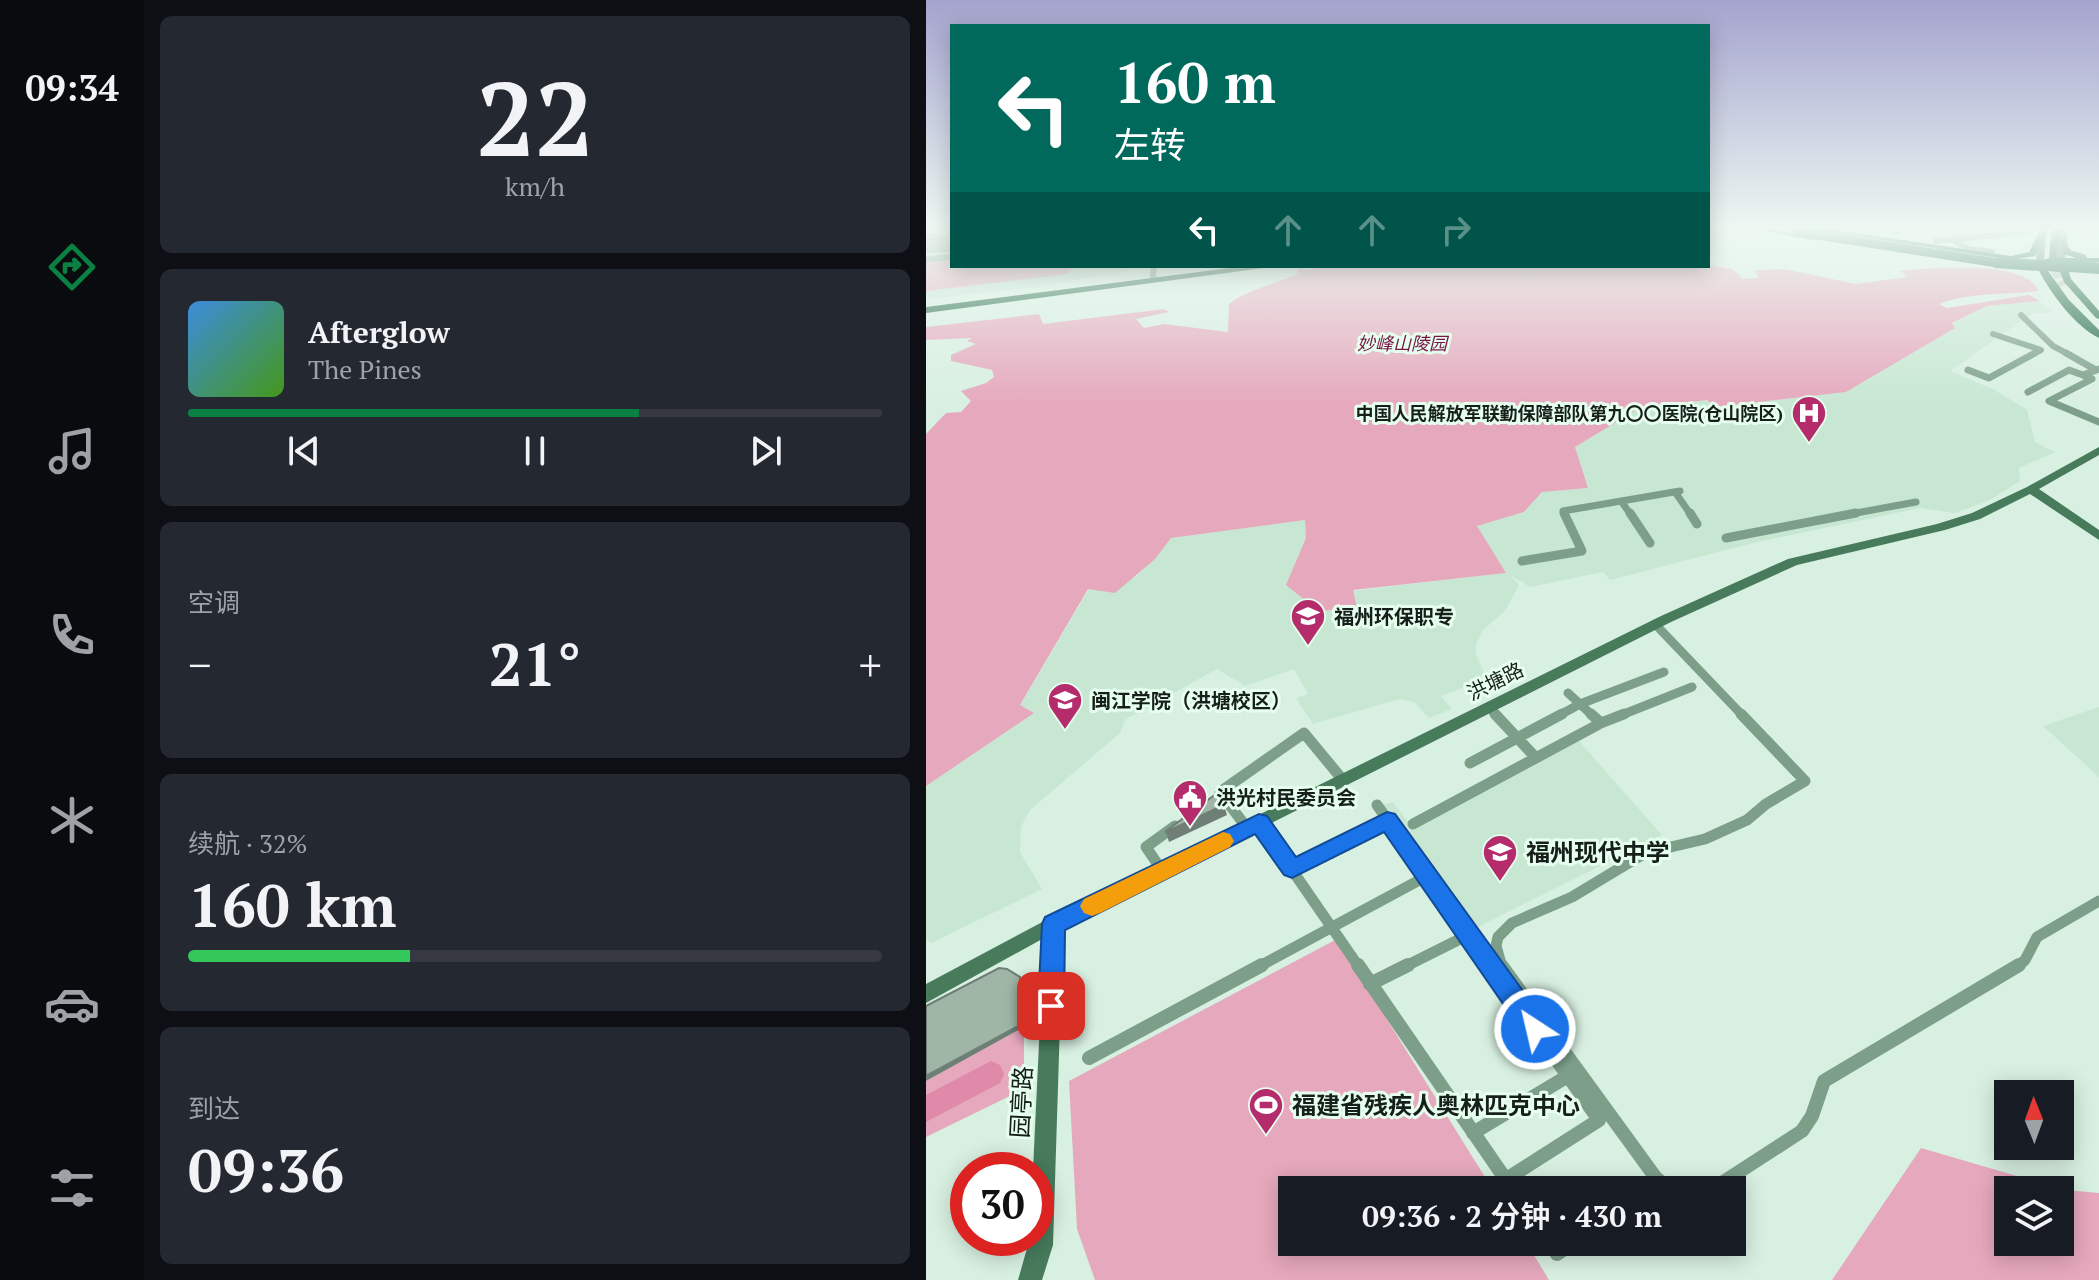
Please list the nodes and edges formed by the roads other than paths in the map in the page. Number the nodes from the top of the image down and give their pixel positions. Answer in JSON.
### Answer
{"nodes":[{"id":1,"x":2065,"y":286,"type":"tunnel mouth"},
{"id":2,"x":1054,"y":287,"type":"edge"},
{"id":3,"x":1093,"y":287,"type":"edge"},
{"id":4,"x":2063,"y":287,"type":"tunnel mouth"},
{"id":5,"x":2072,"y":287,"type":"tunnel mouth"},
{"id":6,"x":2076,"y":287,"type":"tunnel mouth"},
{"id":7,"x":2079,"y":294,"type":"junction"},
{"id":8,"x":926,"y":307,"type":"edge"},
{"id":9,"x":2021,"y":315,"type":"dead end"},
{"id":10,"x":2099,"y":316,"type":"edge"},
{"id":11,"x":2099,"y":326,"type":"edge"},
{"id":12,"x":1993,"y":334,"type":"dead end"},
{"id":13,"x":2099,"y":335,"type":"edge"},
{"id":14,"x":1968,"y":370,"type":"dead end"},
{"id":15,"x":2098,"y":370,"type":"edge"},
{"id":16,"x":2083,"y":375,"type":"junction"},
{"id":17,"x":2046,"y":382,"type":"junction"},
{"id":18,"x":2068,"y":391,"type":"junction"},
{"id":19,"x":2028,"y":392,"type":"dead end"},
{"id":20,"x":2099,"y":422,"type":"edge"},
{"id":21,"x":2099,"y":450,"type":"edge"},
{"id":22,"x":2031,"y":489,"type":"junction"},
{"id":23,"x":1621,"y":501,"type":"junction"},
{"id":24,"x":1916,"y":502,"type":"dead end"},
{"id":25,"x":1697,"y":524,"type":"dead end"},
{"id":26,"x":2099,"y":536,"type":"edge"},
{"id":27,"x":1726,"y":538,"type":"dead end"},
{"id":28,"x":1650,"y":543,"type":"dead end"},
{"id":29,"x":1522,"y":561,"type":"dead end"},
{"id":30,"x":1655,"y":624,"type":"junction"},
{"id":31,"x":1664,"y":672,"type":"dead end"},
{"id":32,"x":1692,"y":687,"type":"dead end"},
{"id":33,"x":1568,"y":693,"type":"dead end"},
{"id":34,"x":1580,"y":704,"type":"junction"},
{"id":35,"x":1489,"y":707,"type":"junction"},
{"id":36,"x":1601,"y":723,"type":"junction"},
{"id":37,"x":1517,"y":738,"type":"junction"},
{"id":38,"x":1536,"y":758,"type":"junction"},
{"id":39,"x":1470,"y":763,"type":"dead end"},
{"id":40,"x":1342,"y":779,"type":"junction"},
{"id":41,"x":1220,"y":792,"type":"junction"},
{"id":42,"x":1207,"y":802,"type":"edge"},
{"id":43,"x":1377,"y":805,"type":"dead end"},
{"id":44,"x":1183,"y":820,"type":"edge"},
{"id":45,"x":1387,"y":820,"type":"junction"},
{"id":46,"x":1413,"y":824,"type":"dead end"},
{"id":47,"x":1253,"y":825,"type":"junction"},
{"id":48,"x":1292,"y":869,"type":"junction"},
{"id":49,"x":1163,"y":872,"type":"junction"},
{"id":50,"x":1427,"y":876,"type":"junction"},
{"id":51,"x":2099,"y":901,"type":"edge"},
{"id":52,"x":1054,"y":924,"type":"junction"},
{"id":53,"x":1332,"y":927,"type":"junction"},
{"id":54,"x":1468,"y":935,"type":"junction"},
{"id":55,"x":1370,"y":984,"type":"junction"},
{"id":56,"x":926,"y":994,"type":"edge"},
{"id":57,"x":1089,"y":1058,"type":"dead end"},
{"id":58,"x":1568,"y":1076,"type":"junction"},
{"id":59,"x":1473,"y":1133,"type":"junction"},
{"id":60,"x":1503,"y":1176,"type":"edge"},
{"id":61,"x":1521,"y":1176,"type":"edge"},
{"id":62,"x":1655,"y":1176,"type":"edge"},
{"id":63,"x":1733,"y":1176,"type":"edge"},
{"id":64,"x":1030,"y":1280,"type":"edge"}],
"edges":[{"from":1,"to":11,"type":"main road"},
{"from":2,"to":8,"type":"main road"},
{"from":3,"to":8,"type":"main road"},
{"from":4,"to":13,"type":"main road"},
{"from":5,"to":7,"type":"main road"},
{"from":6,"to":7,"type":"main road"},
{"from":7,"to":10,"type":"main road"},
{"from":9,"to":15,"type":"street"},
{"from":12,"to":14,"type":"street"},
{"from":15,"to":16,"type":"street"},
{"from":16,"to":17,"type":"street"},
{"from":16,"to":18,"type":"street"},
{"from":17,"to":18,"type":"street"},
{"from":17,"to":19,"type":"street"},
{"from":18,"to":20,"type":"street"},
{"from":21,"to":22,"type":"street","name":"洪塘路"},
{"from":22,"to":26,"type":"street"},
{"from":22,"to":30,"type":"street","name":"洪塘路"},
{"from":23,"to":25,"type":"street"},
{"from":23,"to":28,"type":"street"},
{"from":23,"to":29,"type":"street"},
{"from":24,"to":27,"type":"street"},
{"from":30,"to":35,"type":"street","name":"洪塘路"},
{"from":30,"to":62,"type":"street"},
{"from":31,"to":34,"type":"street"},
{"from":32,"to":36,"type":"street"},
{"from":33,"to":34,"type":"street"},
{"from":34,"to":36,"type":"street"},
{"from":34,"to":37,"type":"street"},
{"from":35,"to":37,"type":"street"},
{"from":35,"to":40,"type":"street","name":"洪塘路"},
{"from":36,"to":38,"type":"street"},
{"from":37,"to":38,"type":"street"},
{"from":37,"to":39,"type":"street"},
{"from":38,"to":46,"type":"street"},
{"from":40,"to":41,"type":"street"},
{"from":40,"to":47,"type":"street","name":"洪塘路"},
{"from":41,"to":42,"type":"street"},
{"from":41,"to":47,"type":"street"},
{"from":43,"to":45,"type":"street"},
{"from":44,"to":49,"type":"street"},
{"from":45,"to":48,"type":"street"},
{"from":45,"to":50,"type":"street"},
{"from":47,"to":48,"type":"street"},
{"from":47,"to":49,"type":"street","name":"洪塘路"},
{"from":48,"to":53,"type":"street"},
{"from":49,"to":52,"type":"street","name":"洪塘路"},
{"from":50,"to":53,"type":"street"},
{"from":50,"to":54,"type":"street"},
{"from":51,"to":63,"type":"street"},
{"from":52,"to":56,"type":"street","name":"洪塘路"},
{"from":52,"to":64,"type":"street","name":"园亭路"},
{"from":53,"to":55,"type":"street"},
{"from":53,"to":57,"type":"street"},
{"from":54,"to":55,"type":"street"},
{"from":54,"to":58,"type":"street"},
{"from":55,"to":59,"type":"street"},
{"from":58,"to":59,"type":"street"},
{"from":58,"to":61,"type":"street"},
{"from":59,"to":60,"type":"street"}]}
